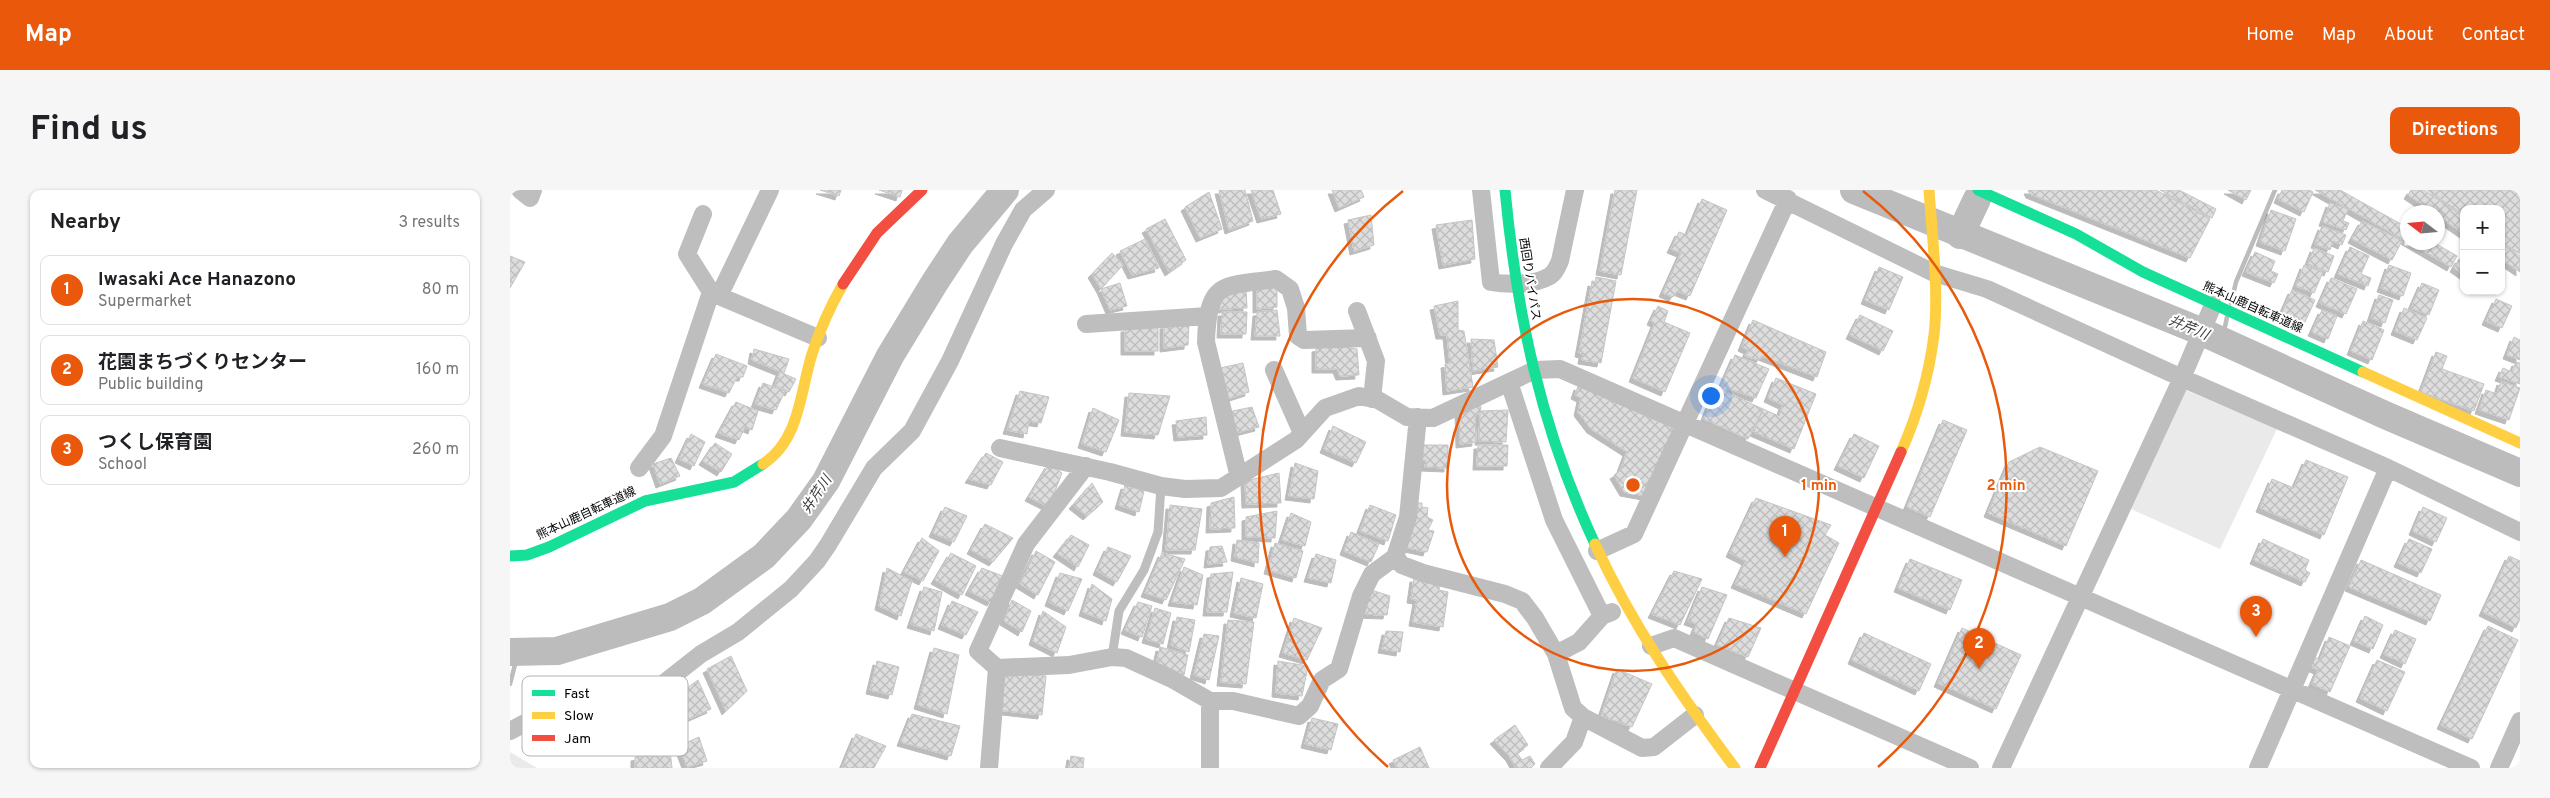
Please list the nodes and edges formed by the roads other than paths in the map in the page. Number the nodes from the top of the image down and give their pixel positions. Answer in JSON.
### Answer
{"nodes":[{"id":1,"x":520,"y":190,"type":"edge"},
{"id":2,"x":533,"y":190,"type":"edge"},
{"id":3,"x":770,"y":190,"type":"edge"},
{"id":4,"x":922,"y":190,"type":"edge"},
{"id":5,"x":1046,"y":190,"type":"edge"},
{"id":6,"x":1481,"y":190,"type":"edge"},
{"id":7,"x":1505,"y":190,"type":"edge"},
{"id":8,"x":1575,"y":190,"type":"edge"},
{"id":9,"x":1765,"y":190,"type":"edge"},
{"id":10,"x":1929,"y":190,"type":"edge"},
{"id":11,"x":1978,"y":190,"type":"edge"},
{"id":12,"x":1788,"y":199,"type":"junction"},
{"id":13,"x":703,"y":214,"type":"dead end"},
{"id":14,"x":1934,"y":268,"type":"junction"},
{"id":15,"x":1515,"y":283,"type":"junction"},
{"id":16,"x":715,"y":294,"type":"junction"},
{"id":17,"x":2216,"y":306,"type":"junction"},
{"id":18,"x":1357,"y":311,"type":"dead end"},
{"id":19,"x":1208,"y":316,"type":"junction"},
{"id":20,"x":1086,"y":324,"type":"dead end"},
{"id":21,"x":818,"y":338,"type":"junction"},
{"id":22,"x":1368,"y":338,"type":"junction"},
{"id":23,"x":1274,"y":370,"type":"dead end"},
{"id":24,"x":1535,"y":370,"type":"junction"},
{"id":25,"x":2182,"y":378,"type":"junction"},
{"id":26,"x":1510,"y":382,"type":"junction"},
{"id":27,"x":1372,"y":399,"type":"junction"},
{"id":28,"x":1418,"y":417,"type":"junction"},
{"id":29,"x":1686,"y":424,"type":"junction"},
{"id":30,"x":1302,"y":433,"type":"junction"},
{"id":31,"x":2520,"y":443,"type":"edge"},
{"id":32,"x":1000,"y":448,"type":"dead end"},
{"id":33,"x":1086,"y":466,"type":"junction"},
{"id":34,"x":639,"y":468,"type":"dead end"},
{"id":35,"x":2388,"y":468,"type":"junction"},
{"id":36,"x":1239,"y":477,"type":"junction"},
{"id":37,"x":1161,"y":486,"type":"junction"},
{"id":38,"x":1875,"y":508,"type":"junction"},
{"id":39,"x":2520,"y":532,"type":"edge"},
{"id":40,"x":1597,"y":550,"type":"junction"},
{"id":41,"x":510,"y":556,"type":"edge"},
{"id":42,"x":1395,"y":557,"type":"junction"},
{"id":43,"x":2079,"y":598,"type":"junction"},
{"id":44,"x":1626,"y":606,"type":"junction"},
{"id":45,"x":1602,"y":616,"type":"junction"},
{"id":46,"x":1651,"y":646,"type":"junction"},
{"id":47,"x":1556,"y":654,"type":"junction"},
{"id":48,"x":1112,"y":657,"type":"junction"},
{"id":49,"x":997,"y":668,"type":"junction"},
{"id":50,"x":673,"y":676,"type":"edge"},
{"id":51,"x":1794,"y":690,"type":"junction"},
{"id":52,"x":2292,"y":690,"type":"junction"},
{"id":53,"x":1210,"y":701,"type":"junction"},
{"id":54,"x":1695,"y":715,"type":"junction"},
{"id":55,"x":1583,"y":717,"type":"junction"},
{"id":56,"x":2520,"y":721,"type":"edge"},
{"id":57,"x":522,"y":725,"type":"edge"},
{"id":58,"x":510,"y":731,"type":"edge"},
{"id":59,"x":988,"y":768,"type":"edge"},
{"id":60,"x":1210,"y":768,"type":"edge"},
{"id":61,"x":1549,"y":768,"type":"edge"},
{"id":62,"x":1735,"y":768,"type":"edge"},
{"id":63,"x":1760,"y":768,"type":"edge"},
{"id":64,"x":1970,"y":768,"type":"edge"},
{"id":65,"x":2001,"y":768,"type":"edge"},
{"id":66,"x":2258,"y":768,"type":"edge"},
{"id":67,"x":2471,"y":768,"type":"edge"},
{"id":68,"x":2499,"y":768,"type":"edge"}],
"edges":[{"from":1,"to":2,"type":"street"},
{"from":3,"to":16,"type":"street"},
{"from":4,"to":21,"type":"street","name":"熊本山鹿自転車道線"},
{"from":5,"to":50,"type":"street"},
{"from":6,"to":15,"type":"street"},
{"from":7,"to":15,"type":"street","name":"西回りバイパス"},
{"from":8,"to":15,"type":"street"},
{"from":9,"to":12,"type":"street"},
{"from":10,"to":14,"type":"street"},
{"from":11,"to":17,"type":"street","name":"熊本山鹿自転車道線"},
{"from":12,"to":14,"type":"street"},
{"from":12,"to":29,"type":"street"},
{"from":13,"to":16,"type":"street"},
{"from":14,"to":25,"type":"street"},
{"from":14,"to":38,"type":"street"},
{"from":15,"to":24,"type":"street","name":"西回りバイパス"},
{"from":16,"to":21,"type":"street"},
{"from":16,"to":34,"type":"street"},
{"from":17,"to":25,"type":"street"},
{"from":17,"to":31,"type":"street","name":"熊本山鹿自転車道線"},
{"from":18,"to":22,"type":"street"},
{"from":19,"to":20,"type":"street"},
{"from":19,"to":22,"type":"street"},
{"from":19,"to":36,"type":"street"},
{"from":21,"to":41,"type":"street","name":"熊本山鹿自転車道線"},
{"from":22,"to":27,"type":"street"},
{"from":23,"to":30,"type":"street"},
{"from":24,"to":26,"type":"street"},
{"from":24,"to":29,"type":"street"},
{"from":24,"to":40,"type":"street","name":"西回りバイパス"},
{"from":25,"to":35,"type":"street"},
{"from":25,"to":43,"type":"street"},
{"from":26,"to":28,"type":"street"},
{"from":26,"to":45,"type":"street"},
{"from":27,"to":28,"type":"street"},
{"from":27,"to":30,"type":"street"},
{"from":28,"to":42,"type":"street"},
{"from":29,"to":38,"type":"street"},
{"from":29,"to":40,"type":"street"},
{"from":30,"to":36,"type":"street"},
{"from":32,"to":33,"type":"street"},
{"from":33,"to":37,"type":"street"},
{"from":33,"to":49,"type":"street"},
{"from":35,"to":39,"type":"street"},
{"from":35,"to":52,"type":"street"},
{"from":36,"to":37,"type":"street"},
{"from":37,"to":48,"type":"lane"},
{"from":38,"to":43,"type":"street"},
{"from":38,"to":51,"type":"street"},
{"from":40,"to":44,"type":"street","name":"西回りバイパス"},
{"from":42,"to":47,"type":"street"},
{"from":42,"to":53,"type":"street"},
{"from":43,"to":52,"type":"street"},
{"from":43,"to":65,"type":"street"},
{"from":44,"to":45,"type":"street"},
{"from":44,"to":46,"type":"street","name":"西回りバイパス"},
{"from":45,"to":47,"type":"street"},
{"from":46,"to":51,"type":"street"},
{"from":46,"to":54,"type":"street","name":"西回りバイパス"},
{"from":47,"to":55,"type":"street"},
{"from":48,"to":49,"type":"street"},
{"from":48,"to":53,"type":"street"},
{"from":49,"to":59,"type":"street"},
{"from":51,"to":63,"type":"street"},
{"from":51,"to":64,"type":"street"},
{"from":52,"to":66,"type":"street"},
{"from":52,"to":67,"type":"street"},
{"from":53,"to":60,"type":"street"},
{"from":54,"to":55,"type":"street"},
{"from":54,"to":62,"type":"street","name":"西回りバイパス"},
{"from":55,"to":61,"type":"street"},
{"from":56,"to":68,"type":"street"},
{"from":57,"to":58,"type":"street"}]}
